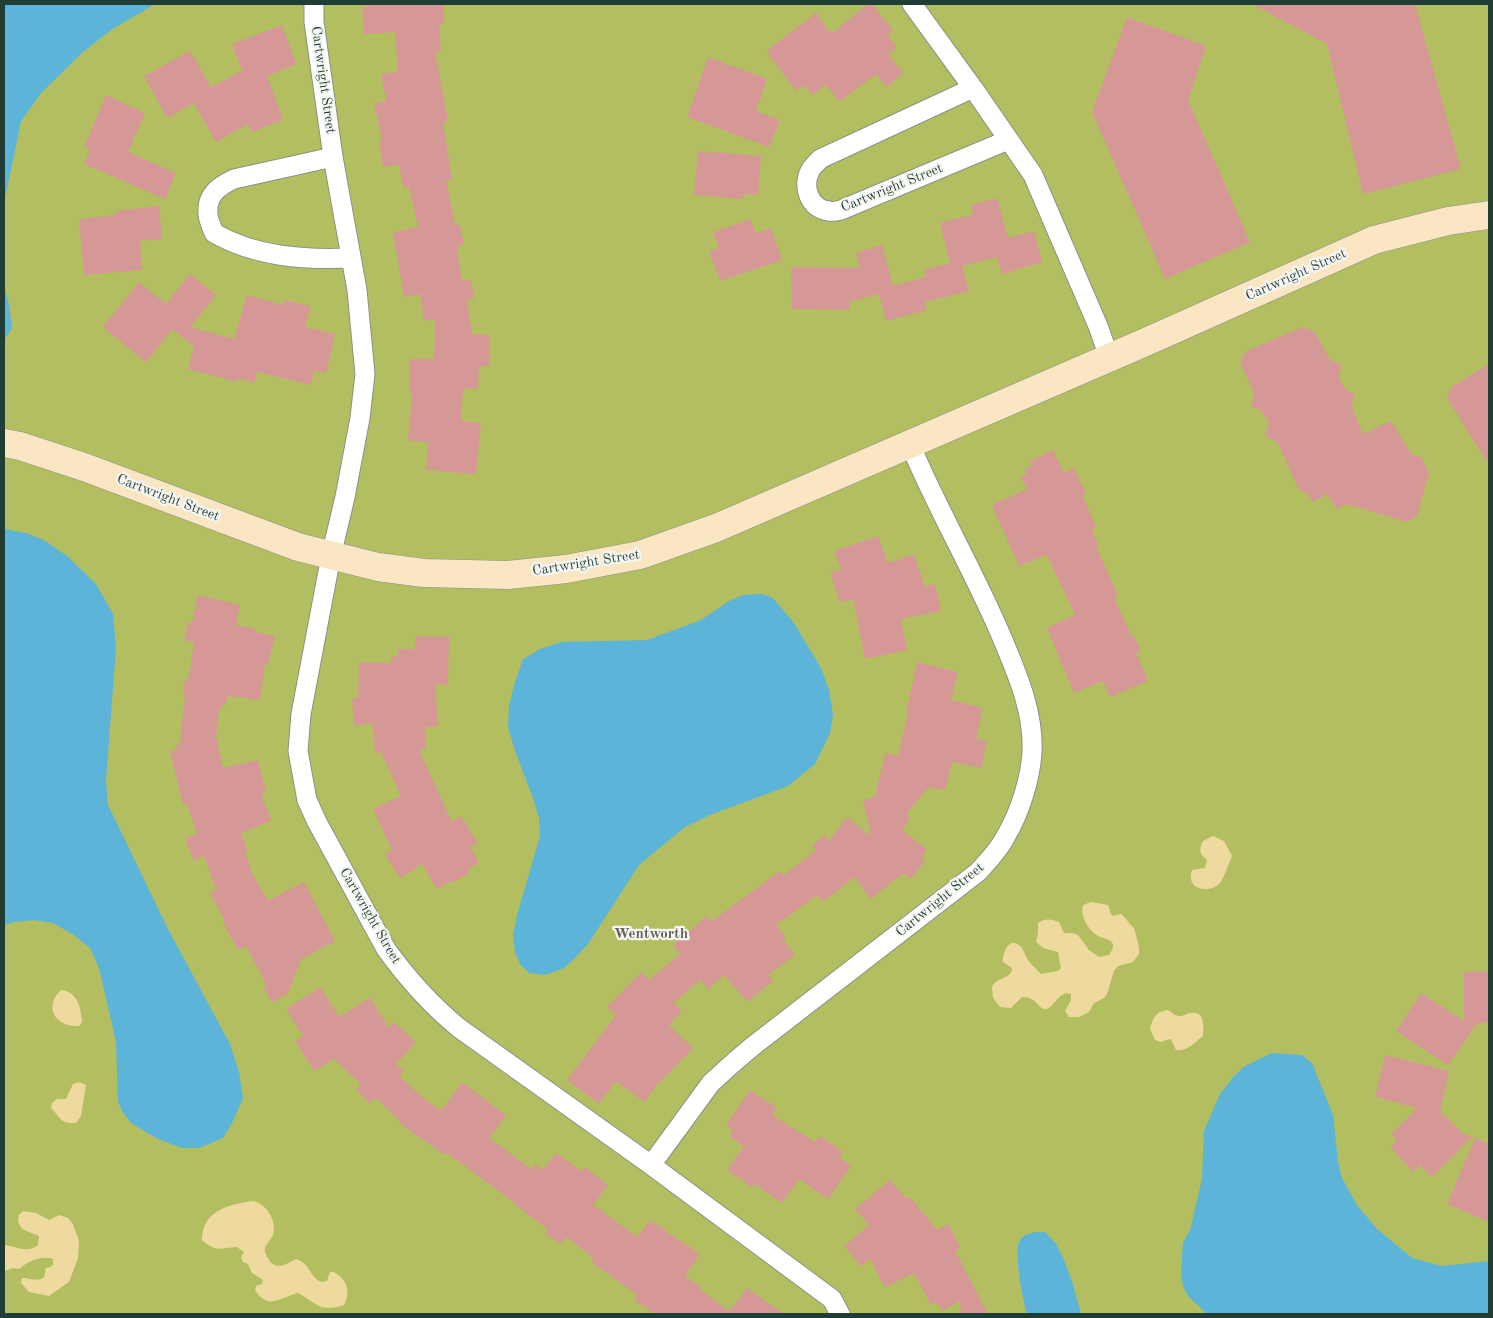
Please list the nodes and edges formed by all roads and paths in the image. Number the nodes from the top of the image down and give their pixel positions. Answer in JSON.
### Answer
{"nodes":[{"id":1,"x":314,"y":4,"type":"edge"},
{"id":2,"x":912,"y":4,"type":"edge"},
{"id":3,"x":973,"y":88,"type":"junction"},
{"id":4,"x":1008,"y":140,"type":"junction"},
{"id":5,"x":334,"y":157,"type":"junction"},
{"id":6,"x":1489,"y":215,"type":"edge"},
{"id":7,"x":351,"y":258,"type":"junction"},
{"id":8,"x":1109,"y":357,"type":"junction"},
{"id":9,"x":4,"y":443,"type":"edge"},
{"id":10,"x":910,"y":444,"type":"junction"},
{"id":11,"x":332,"y":556,"type":"junction"},
{"id":12,"x":651,"y":1165,"type":"junction"},
{"id":13,"x":840,"y":1314,"type":"edge"}],
"edges":[{"from":1,"to":5,"type":"street","name":"Cartwright Street"},
{"from":2,"to":3,"type":"street"},
{"from":3,"to":4,"type":"street"},
{"from":3,"to":4,"type":"street","name":"Cartwright Street"},
{"from":4,"to":8,"type":"street"},
{"from":5,"to":7,"type":"street","name":"Cartwright Street"},
{"from":5,"to":7,"type":"street"},
{"from":6,"to":8,"type":"street","name":"Cartwright Street"},
{"from":7,"to":11,"type":"street","name":"Cartwright Street"},
{"from":8,"to":10,"type":"street","name":"Cartwright Street"},
{"from":9,"to":11,"type":"street","name":"Cartwright Street"},
{"from":10,"to":11,"type":"street","name":"Cartwright Street"},
{"from":10,"to":12,"type":"street","name":"Cartwright Street"},
{"from":11,"to":12,"type":"street","name":"Cartwright Street"},
{"from":12,"to":13,"type":"street","name":"Cartwright Street"}]}
